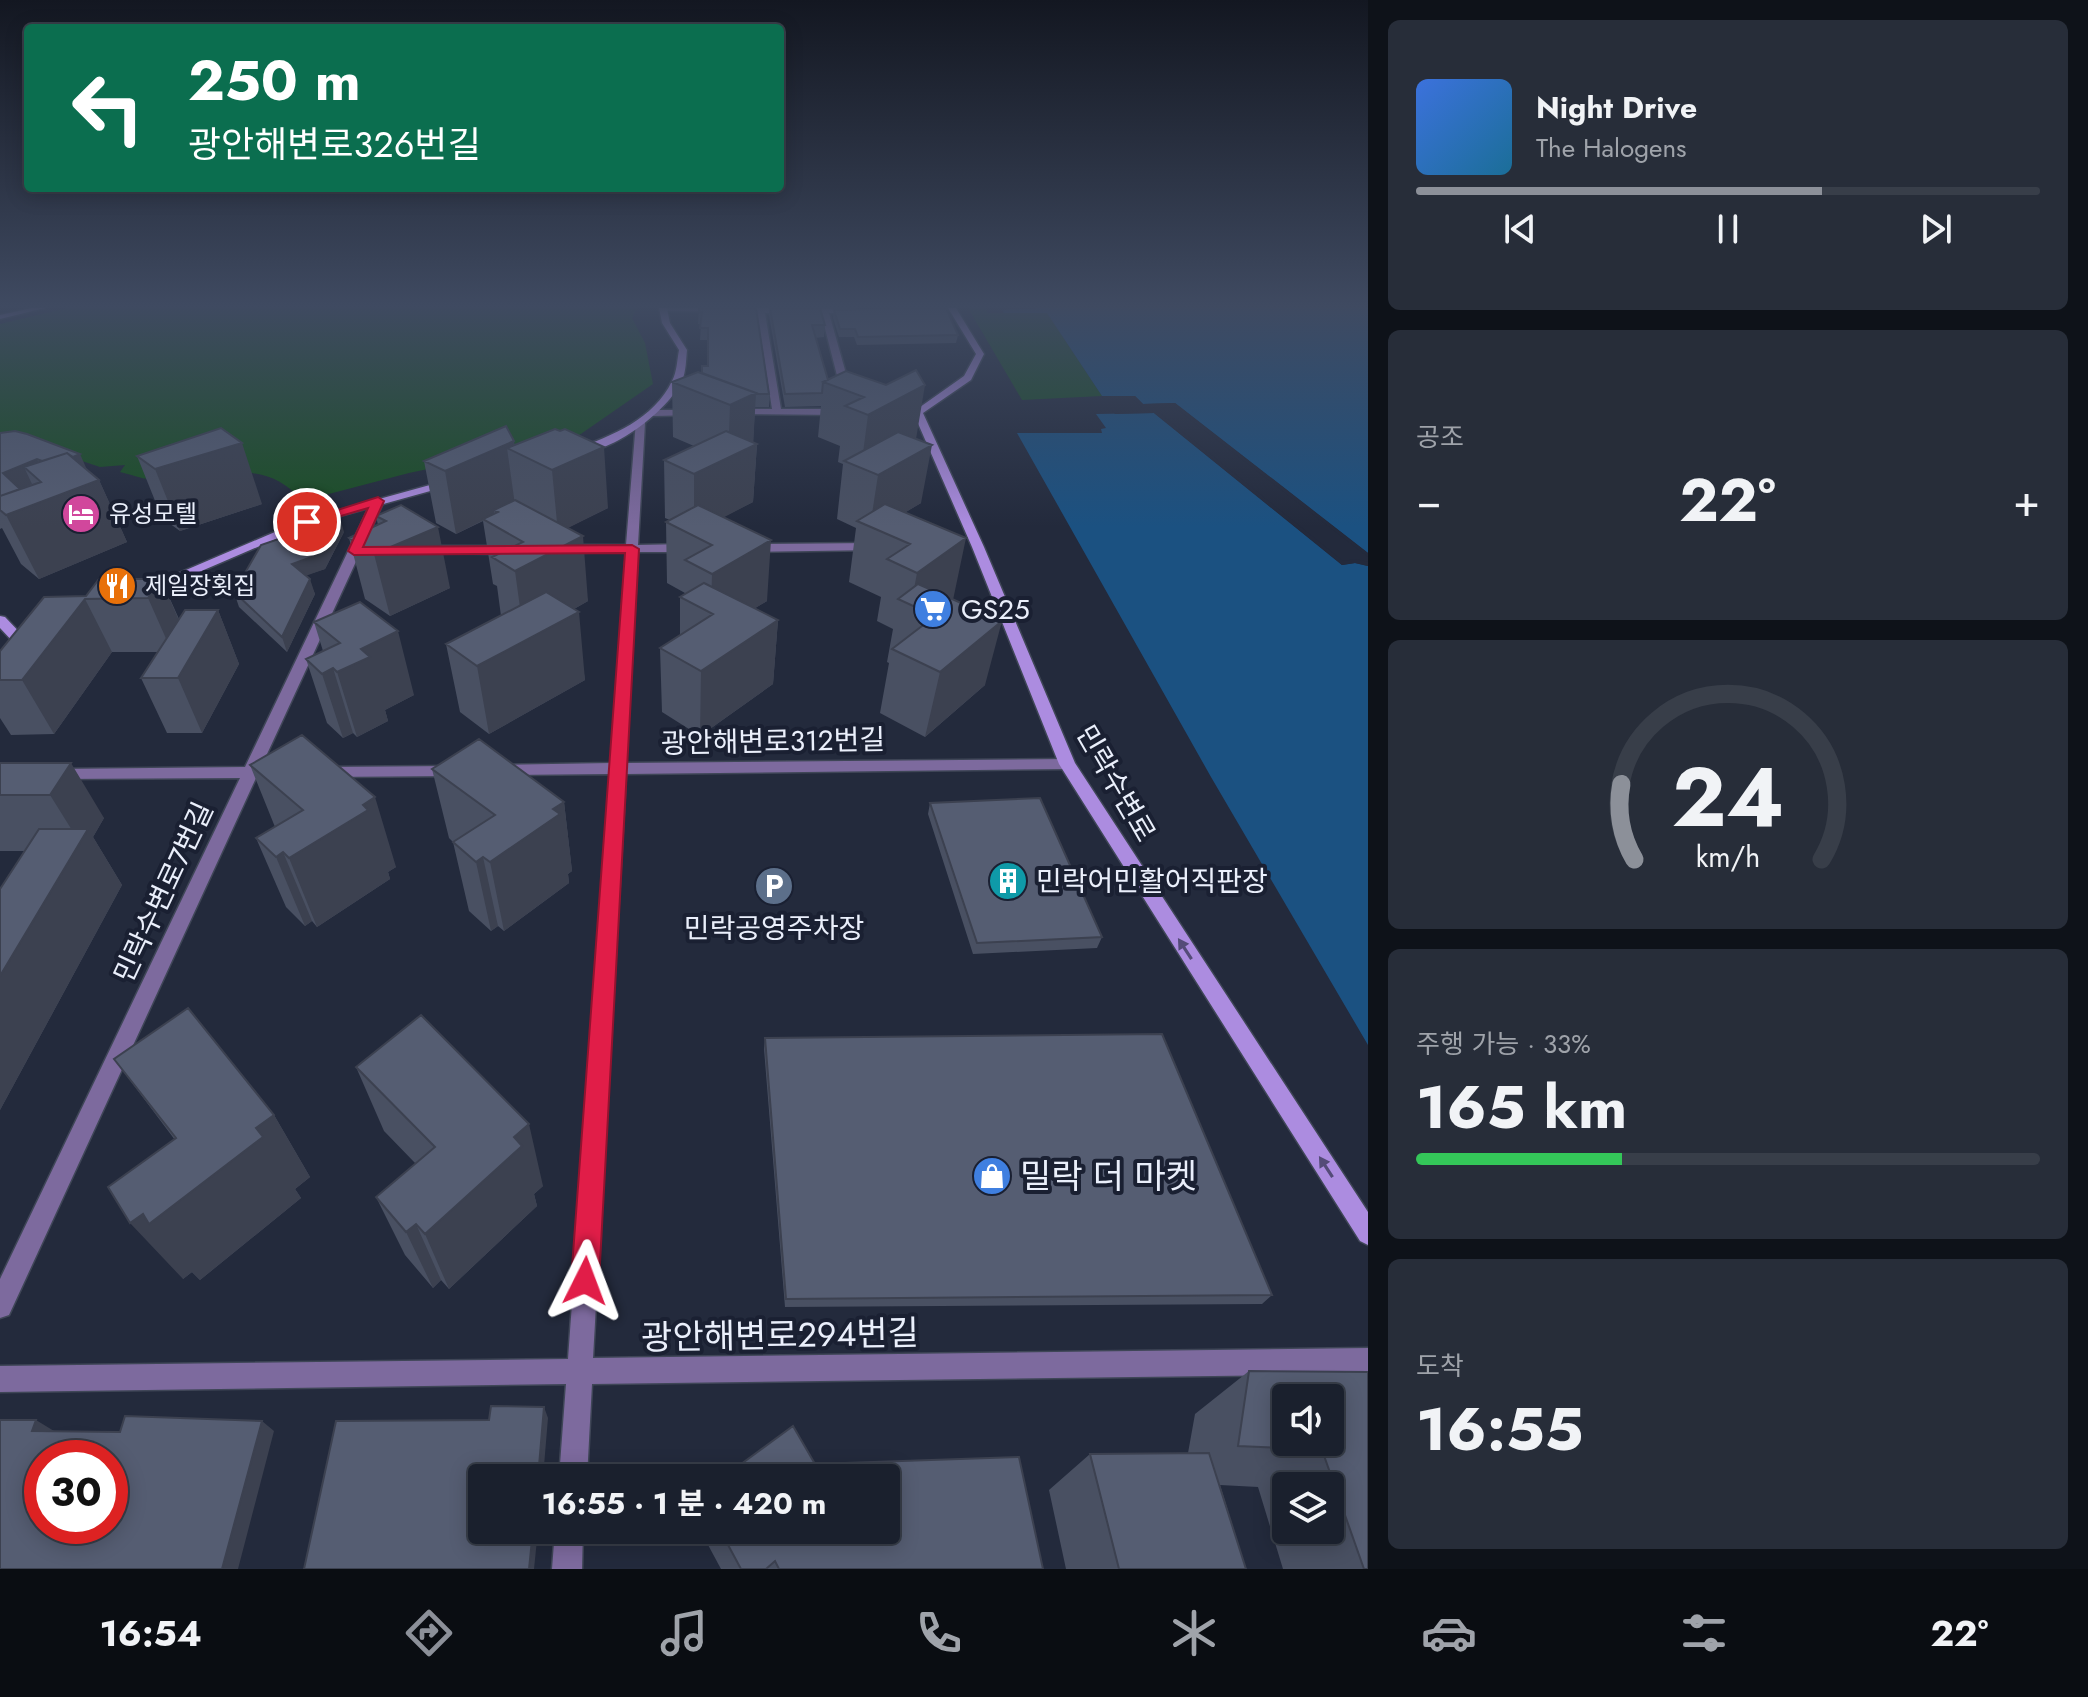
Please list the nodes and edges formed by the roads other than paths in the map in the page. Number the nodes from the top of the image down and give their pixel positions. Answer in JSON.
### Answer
{"nodes":[{"id":1,"x":677,"y":381,"type":"edge"},
{"id":2,"x":772,"y":381,"type":"edge"},
{"id":3,"x":843,"y":381,"type":"edge"},
{"id":4,"x":963,"y":381,"type":"edge"},
{"id":5,"x":731,"y":412,"type":"edge"},
{"id":6,"x":777,"y":412,"type":"junction"},
{"id":7,"x":700,"y":413,"type":"edge"},
{"id":8,"x":647,"y":418,"type":"junction"},
{"id":9,"x":568,"y":454,"type":"edge"},
{"id":10,"x":466,"y":479,"type":"edge"},
{"id":11,"x":378,"y":501,"type":"junction"},
{"id":12,"x":883,"y":547,"type":"edge"},
{"id":13,"x":962,"y":547,"type":"dead end"},
{"id":14,"x":978,"y":547,"type":"junction"},
{"id":15,"x":695,"y":548,"type":"edge"},
{"id":16,"x":726,"y":548,"type":"edge"},
{"id":17,"x":555,"y":549,"type":"edge"},
{"id":18,"x":632,"y":549,"type":"junction"},
{"id":19,"x":401,"y":550,"type":"edge"},
{"id":20,"x":524,"y":550,"type":"edge"},
{"id":21,"x":136,"y":594,"type":"edge"},
{"id":22,"x":0,"y":620,"type":"edge"},
{"id":23,"x":36,"y":636,"type":"edge"},
{"id":24,"x":1067,"y":764,"type":"junction"},
{"id":25,"x":618,"y":769,"type":"junction"},
{"id":26,"x":250,"y":772,"type":"junction"},
{"id":27,"x":282,"y":772,"type":"edge"},
{"id":28,"x":314,"y":772,"type":"edge"},
{"id":29,"x":31,"y":775,"type":"edge"},
{"id":30,"x":1368,"y":1233,"type":"edge"},
{"id":31,"x":0,"y":1306,"type":"edge"},
{"id":32,"x":1368,"y":1361,"type":"edge"},
{"id":33,"x":579,"y":1372,"type":"junction"},
{"id":34,"x":0,"y":1379,"type":"edge"},
{"id":35,"x":574,"y":1464,"type":"edge"},
{"id":36,"x":568,"y":1544,"type":"edge"},
{"id":37,"x":567,"y":1569,"type":"edge"}],
"edges":[{"from":1,"to":8,"type":"street"},
{"from":2,"to":6,"type":"street"},
{"from":3,"to":6,"type":"street"},
{"from":4,"to":14,"type":"street","name":"민락수변로"},
{"from":5,"to":6,"type":"street"},
{"from":7,"to":8,"type":"street"},
{"from":8,"to":9,"type":"street"},
{"from":8,"to":18,"type":"street"},
{"from":10,"to":11,"type":"street"},
{"from":11,"to":21,"type":"street"},
{"from":11,"to":26,"type":"street","name":"민락수변로7번길"},
{"from":12,"to":16,"type":"street"},
{"from":13,"to":14,"type":"street"},
{"from":14,"to":24,"type":"street","name":"민락수변로"},
{"from":15,"to":18,"type":"street"},
{"from":17,"to":18,"type":"street"},
{"from":18,"to":25,"type":"street"},
{"from":19,"to":20,"type":"street"},
{"from":22,"to":23,"type":"street"},
{"from":24,"to":25,"type":"street","name":"광안해변로312번길"},
{"from":30,"to":24,"type":"street","name":"민락수변로","one_way":true},
{"from":25,"to":28,"type":"street","name":"광안해변로312번길"},
{"from":25,"to":33,"type":"street"},
{"from":26,"to":27,"type":"street"},
{"from":26,"to":29,"type":"street"},
{"from":26,"to":31,"type":"street","name":"민락수변로7번길"},
{"from":32,"to":33,"type":"street","name":"광안해변로294번길"},
{"from":33,"to":34,"type":"street","name":"광안해변로294번길"},
{"from":33,"to":35,"type":"street"},
{"from":36,"to":37,"type":"street"}]}
